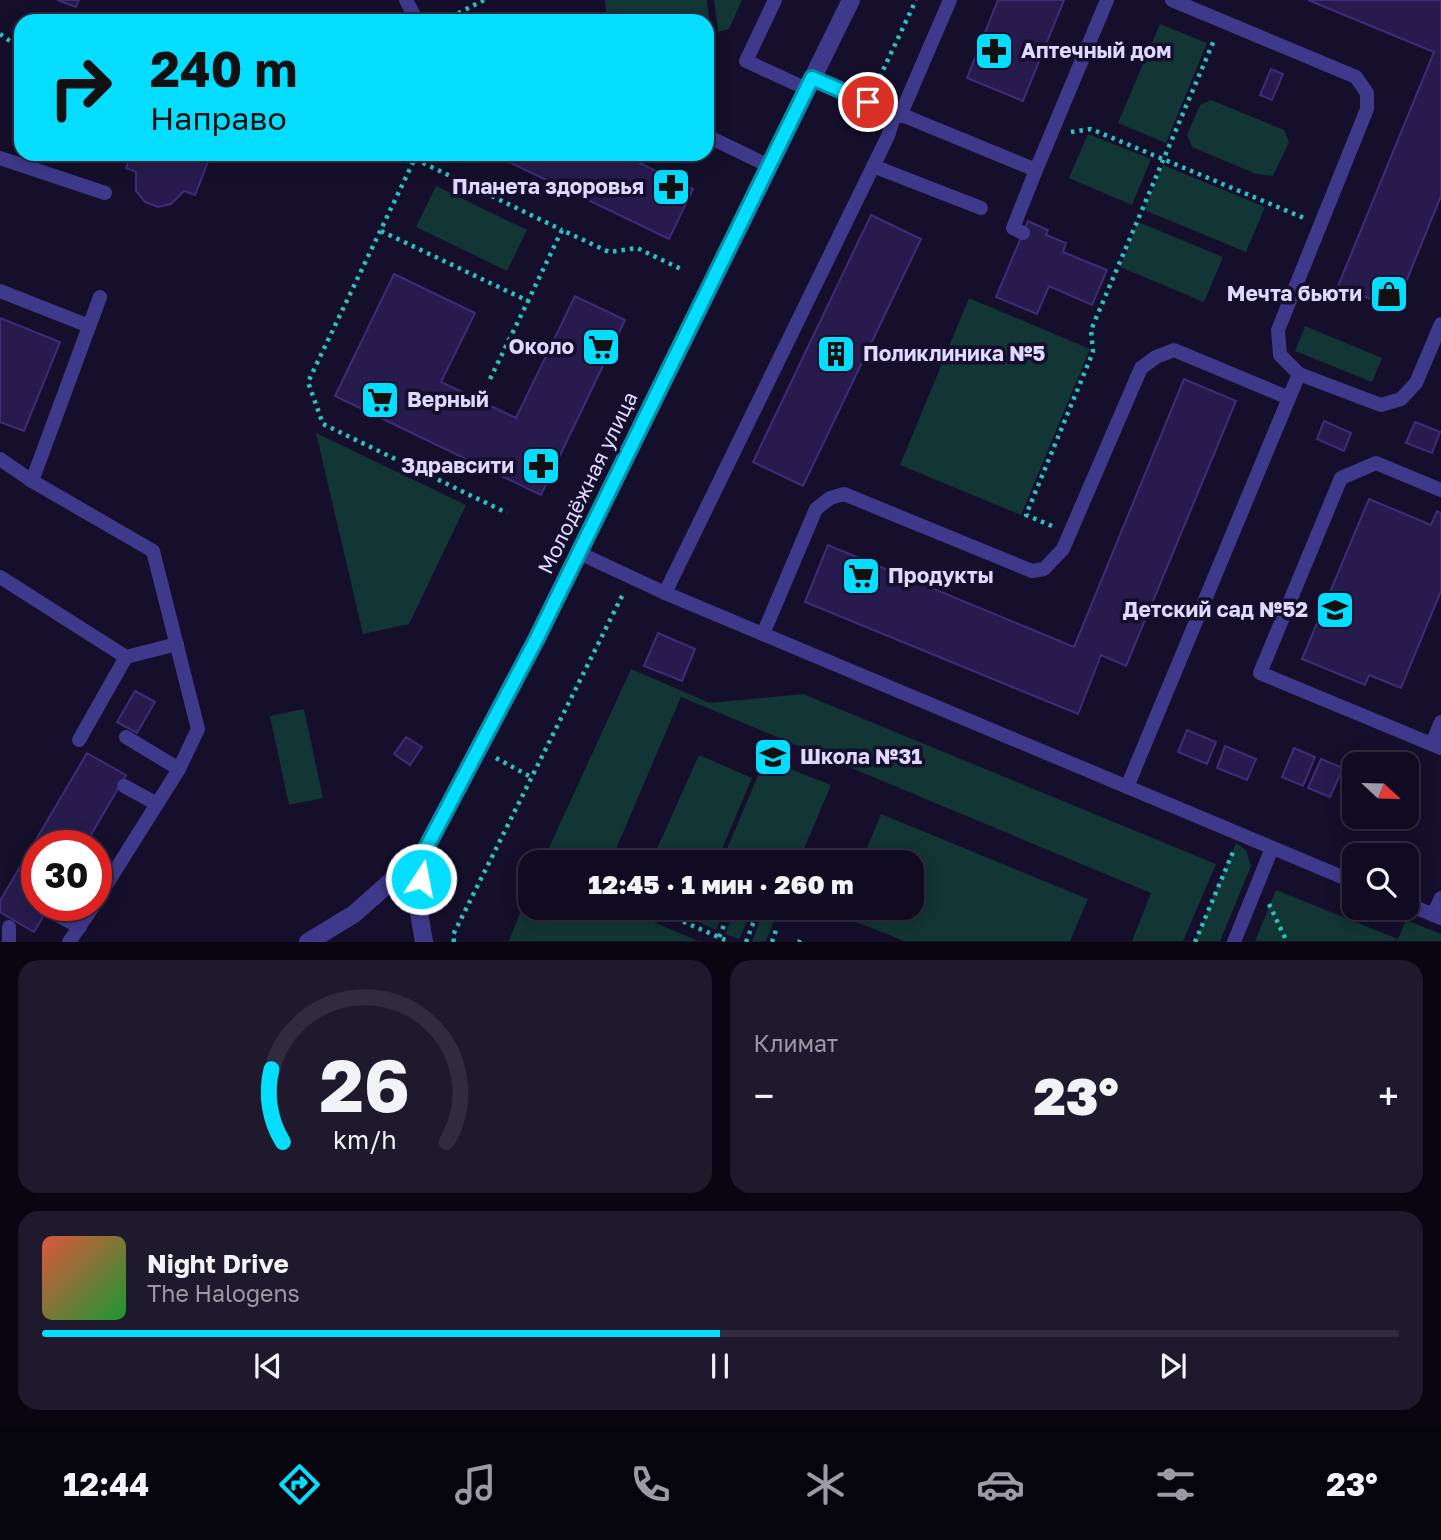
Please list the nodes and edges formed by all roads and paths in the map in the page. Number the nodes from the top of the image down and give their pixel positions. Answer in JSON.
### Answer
{"nodes":[{"id":1,"x":484,"y":0,"type":"edge"},
{"id":2,"x":775,"y":0,"type":"edge"},
{"id":3,"x":851,"y":0,"type":"edge"},
{"id":4,"x":916,"y":0,"type":"edge"},
{"id":5,"x":950,"y":0,"type":"edge"},
{"id":6,"x":1107,"y":0,"type":"edge"},
{"id":7,"x":1172,"y":0,"type":"edge"},
{"id":8,"x":457,"y":14,"type":"edge"},
{"id":9,"x":1222,"y":21,"type":"junction"},
{"id":10,"x":809,"y":83,"type":"junction"},
{"id":11,"x":868,"y":102,"type":"junction"},
{"id":12,"x":898,"y":115,"type":"junction"},
{"id":13,"x":1051,"y":135,"type":"junction"},
{"id":14,"x":714,"y":139,"type":"edge"},
{"id":15,"x":0,"y":158,"type":"edge"},
{"id":16,"x":1162,"y":159,"type":"junction"},
{"id":17,"x":414,"y":161,"type":"edge"},
{"id":18,"x":424,"y":161,"type":"edge"},
{"id":19,"x":769,"y":166,"type":"junction"},
{"id":20,"x":873,"y":166,"type":"junction"},
{"id":21,"x":1036,"y":170,"type":"junction"},
{"id":22,"x":104,"y":193,"type":"dead end"},
{"id":23,"x":981,"y":208,"type":"dead end"},
{"id":24,"x":1321,"y":225,"type":"junction"},
{"id":25,"x":562,"y":230,"type":"junction"},
{"id":26,"x":381,"y":231,"type":"junction"},
{"id":27,"x":1023,"y":233,"type":"dead end"},
{"id":28,"x":682,"y":271,"type":"dead end"},
{"id":29,"x":0,"y":291,"type":"edge"},
{"id":30,"x":100,"y":298,"type":"dead end"},
{"id":31,"x":528,"y":301,"type":"junction"},
{"id":32,"x":1441,"y":324,"type":"edge"},
{"id":33,"x":89,"y":326,"type":"junction"},
{"id":34,"x":1299,"y":373,"type":"junction"},
{"id":35,"x":490,"y":379,"type":"dead end"},
{"id":36,"x":1289,"y":398,"type":"junction"},
{"id":37,"x":0,"y":459,"type":"edge"},
{"id":38,"x":32,"y":481,"type":"junction"},
{"id":39,"x":1441,"y":490,"type":"edge"},
{"id":40,"x":507,"y":513,"type":"dead end"},
{"id":41,"x":1070,"y":533,"type":"junction"},
{"id":42,"x":579,"y":553,"type":"junction"},
{"id":43,"x":0,"y":577,"type":"edge"},
{"id":44,"x":631,"y":578,"type":"junction"},
{"id":45,"x":664,"y":593,"type":"junction"},
{"id":46,"x":763,"y":634,"type":"junction"},
{"id":47,"x":177,"y":644,"type":"junction"},
{"id":48,"x":126,"y":657,"type":"junction"},
{"id":49,"x":1441,"y":722,"type":"edge"},
{"id":50,"x":126,"y":737,"type":"dead end"},
{"id":51,"x":79,"y":740,"type":"dead end"},
{"id":52,"x":1436,"y":746,"type":"edge"},
{"id":53,"x":179,"y":769,"type":"junction"},
{"id":54,"x":124,"y":786,"type":"dead end"},
{"id":55,"x":1127,"y":787,"type":"junction"},
{"id":56,"x":157,"y":804,"type":"junction"},
{"id":57,"x":1240,"y":835,"type":"junction"},
{"id":58,"x":1272,"y":848,"type":"junction"},
{"id":59,"x":424,"y":852,"type":"junction"},
{"id":60,"x":112,"y":876,"type":"edge"},
{"id":61,"x":1342,"y":877,"type":"edge"},
{"id":62,"x":1259,"y":881,"type":"junction"},
{"id":63,"x":1441,"y":898,"type":"edge"},
{"id":64,"x":1419,"y":909,"type":"edge"},
{"id":65,"x":1437,"y":916,"type":"edge"},
{"id":66,"x":680,"y":920,"type":"edge"},
{"id":67,"x":726,"y":920,"type":"edge"},
{"id":68,"x":70,"y":921,"type":"edge"},
{"id":69,"x":83,"y":921,"type":"edge"},
{"id":70,"x":754,"y":921,"type":"dead end"},
{"id":71,"x":80,"y":926,"type":"junction"},
{"id":72,"x":776,"y":930,"type":"dead end"},
{"id":73,"x":719,"y":937,"type":"junction"},
{"id":74,"x":69,"y":942,"type":"edge"},
{"id":75,"x":309,"y":942,"type":"edge"},
{"id":76,"x":424,"y":942,"type":"edge"},
{"id":77,"x":454,"y":942,"type":"edge"},
{"id":78,"x":730,"y":942,"type":"edge"},
{"id":79,"x":746,"y":942,"type":"edge"},
{"id":80,"x":772,"y":942,"type":"edge"},
{"id":81,"x":1195,"y":942,"type":"edge"},
{"id":82,"x":1234,"y":942,"type":"edge"},
{"id":83,"x":1287,"y":942,"type":"edge"}],
"edges":[{"from":1,"to":8,"type":"path"},
{"from":2,"to":10,"type":"lane"},
{"from":3,"to":10,"type":"street","name":"Молодёжная улица"},
{"from":4,"to":11,"type":"path"},
{"from":5,"to":12,"type":"lane"},
{"from":6,"to":13,"type":"lane"},
{"from":7,"to":9,"type":"lane"},
{"from":9,"to":16,"type":"path"},
{"from":9,"to":24,"type":"lane"},
{"from":10,"to":11,"type":"lane"},
{"from":10,"to":19,"type":"street","name":"Молодёжная улица"},
{"from":11,"to":12,"type":"lane"},
{"from":12,"to":20,"type":"lane"},
{"from":12,"to":21,"type":"lane"},
{"from":13,"to":16,"type":"path"},
{"from":13,"to":21,"type":"lane"},
{"from":14,"to":19,"type":"lane"},
{"from":15,"to":22,"type":"lane"},
{"from":16,"to":24,"type":"path"},
{"from":16,"to":41,"type":"path"},
{"from":17,"to":26,"type":"path"},
{"from":18,"to":25,"type":"path"},
{"from":19,"to":42,"type":"street","name":"Молодёжная улица"},
{"from":20,"to":23,"type":"lane"},
{"from":20,"to":45,"type":"lane"},
{"from":21,"to":27,"type":"lane"},
{"from":24,"to":34,"type":"lane"},
{"from":25,"to":28,"type":"path"},
{"from":25,"to":31,"type":"path"},
{"from":26,"to":31,"type":"path"},
{"from":26,"to":40,"type":"path"},
{"from":29,"to":33,"type":"lane"},
{"from":30,"to":33,"type":"lane"},
{"from":31,"to":35,"type":"path"},
{"from":32,"to":34,"type":"lane"},
{"from":33,"to":38,"type":"lane"},
{"from":34,"to":36,"type":"lane"},
{"from":36,"to":41,"type":"lane"},
{"from":36,"to":55,"type":"lane"},
{"from":37,"to":38,"type":"lane"},
{"from":38,"to":47,"type":"lane"},
{"from":39,"to":52,"type":"lane"},
{"from":41,"to":46,"type":"lane"},
{"from":42,"to":44,"type":"lane"},
{"from":42,"to":59,"type":"street","name":"Молодёжная улица"},
{"from":43,"to":48,"type":"lane"},
{"from":44,"to":45,"type":"lane"},
{"from":44,"to":77,"type":"path"},
{"from":45,"to":46,"type":"lane"},
{"from":46,"to":55,"type":"lane"},
{"from":47,"to":48,"type":"lane"},
{"from":47,"to":53,"type":"lane"},
{"from":48,"to":51,"type":"lane"},
{"from":49,"to":52,"type":"lane"},
{"from":50,"to":53,"type":"lane"},
{"from":53,"to":56,"type":"lane"},
{"from":54,"to":56,"type":"lane"},
{"from":55,"to":57,"type":"lane"},
{"from":56,"to":60,"type":"lane"},
{"from":57,"to":58,"type":"lane"},
{"from":57,"to":81,"type":"path"},
{"from":58,"to":61,"type":"lane"},
{"from":58,"to":62,"type":"lane"},
{"from":59,"to":75,"type":"street","name":"Молодёжная улица"},
{"from":59,"to":76,"type":"street"},
{"from":62,"to":82,"type":"lane"},
{"from":62,"to":83,"type":"path"},
{"from":63,"to":65,"type":"lane"},
{"from":64,"to":65,"type":"lane"},
{"from":66,"to":73,"type":"path"},
{"from":67,"to":73,"type":"path"},
{"from":68,"to":71,"type":"lane"},
{"from":69,"to":71,"type":"lane"},
{"from":70,"to":79,"type":"path"},
{"from":71,"to":74,"type":"lane"},
{"from":72,"to":80,"type":"path"},
{"from":73,"to":78,"type":"path"}]}
